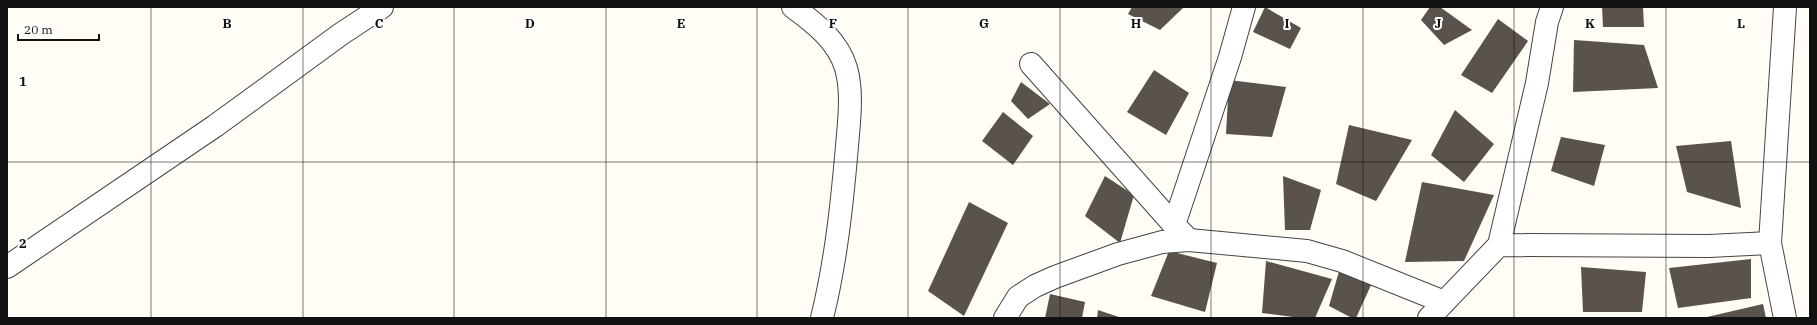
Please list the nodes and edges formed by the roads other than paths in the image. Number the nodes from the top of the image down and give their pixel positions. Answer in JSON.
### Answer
{"nodes":[{"id":1,"x":382,"y":7,"type":"edge"},
{"id":2,"x":793,"y":7,"type":"edge"},
{"id":3,"x":1244,"y":7,"type":"edge"},
{"id":4,"x":1552,"y":7,"type":"edge"},
{"id":5,"x":1785,"y":7,"type":"edge"},
{"id":6,"x":1031,"y":64,"type":"dead end"},
{"id":7,"x":1182,"y":232,"type":"junction"},
{"id":8,"x":1770,"y":243,"type":"junction"},
{"id":9,"x":1499,"y":245,"type":"junction"},
{"id":10,"x":7,"y":267,"type":"edge"},
{"id":11,"x":1444,"y":302,"type":"junction"},
{"id":12,"x":822,"y":318,"type":"edge"},
{"id":13,"x":1005,"y":318,"type":"edge"},
{"id":14,"x":1429,"y":318,"type":"edge"},
{"id":15,"x":1785,"y":318,"type":"edge"}],
"edges":[{"from":1,"to":10,"type":"street"},
{"from":2,"to":12,"type":"street"},
{"from":3,"to":7,"type":"street"},
{"from":4,"to":9,"type":"street"},
{"from":5,"to":8,"type":"street"},
{"from":6,"to":7,"type":"street"},
{"from":7,"to":11,"type":"street"},
{"from":7,"to":13,"type":"street"},
{"from":8,"to":9,"type":"street"},
{"from":8,"to":15,"type":"street"},
{"from":9,"to":11,"type":"street"},
{"from":11,"to":14,"type":"street"}]}
